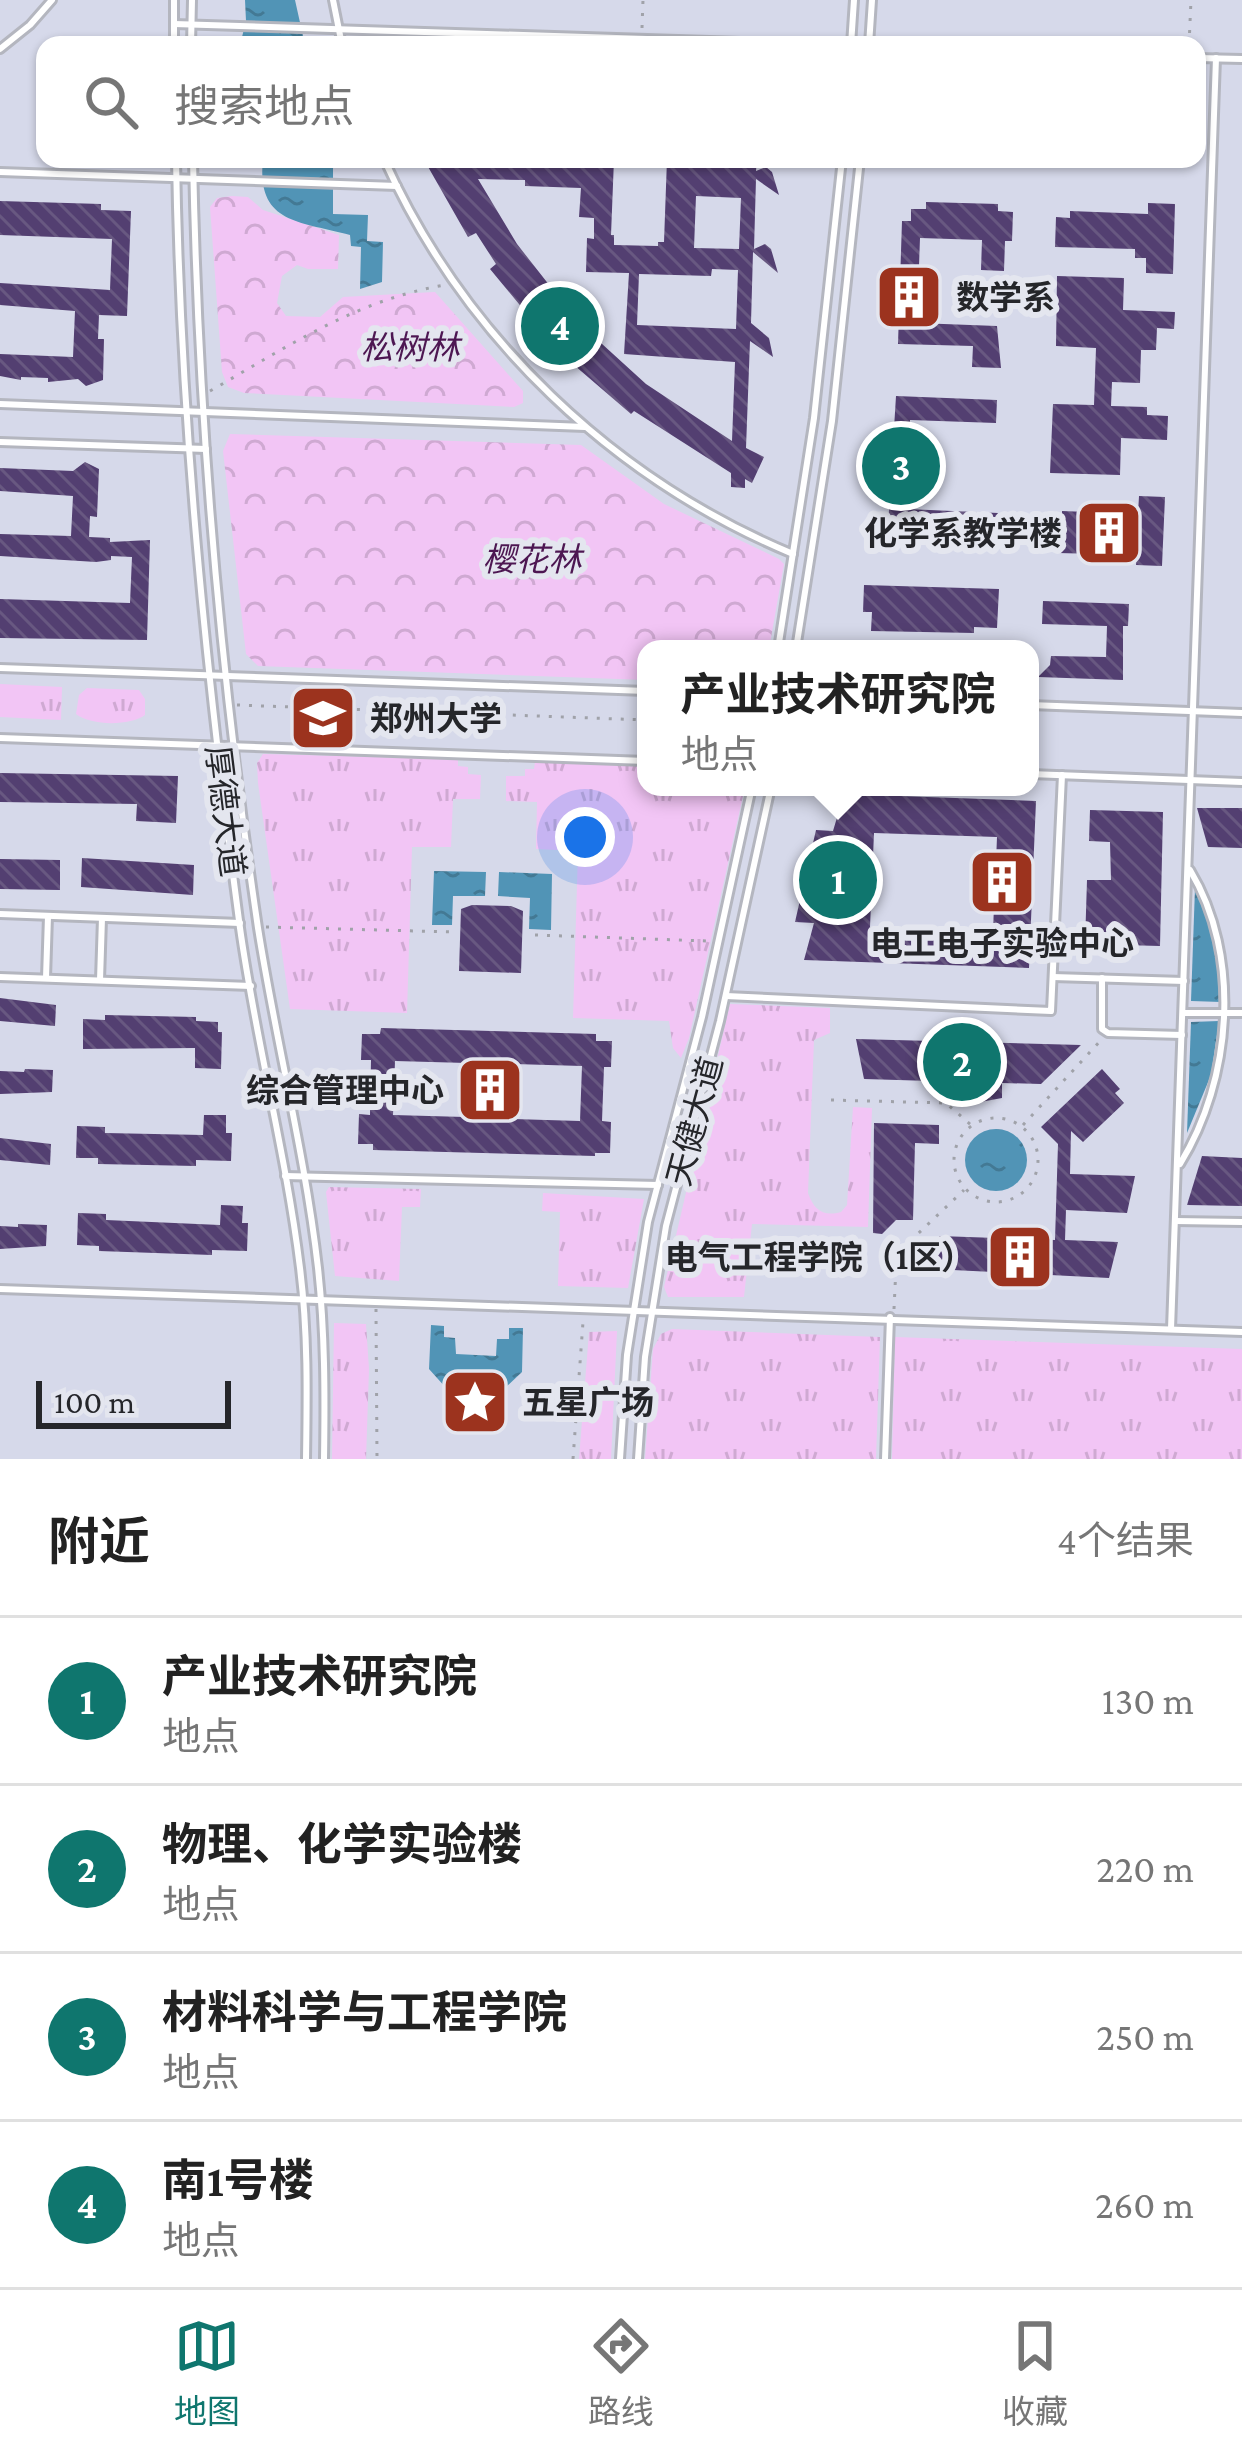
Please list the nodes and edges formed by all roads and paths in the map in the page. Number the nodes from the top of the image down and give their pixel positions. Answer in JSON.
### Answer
{"nodes":[{"id":1,"x":52,"y":0,"type":"edge"},
{"id":2,"x":174,"y":0,"type":"edge"},
{"id":3,"x":192,"y":0,"type":"edge"},
{"id":4,"x":333,"y":0,"type":"edge"},
{"id":5,"x":643,"y":0,"type":"edge"},
{"id":6,"x":854,"y":0,"type":"edge"},
{"id":7,"x":872,"y":0,"type":"edge"},
{"id":8,"x":1191,"y":0,"type":"edge"},
{"id":9,"x":173,"y":24,"type":"junction"},
{"id":10,"x":191,"y":24,"type":"junction"},
{"id":11,"x":338,"y":29,"type":"junction"},
{"id":12,"x":174,"y":36,"type":"edge"},
{"id":13,"x":191,"y":36,"type":"edge"},
{"id":14,"x":340,"y":36,"type":"edge"},
{"id":15,"x":551,"y":36,"type":"edge"},
{"id":16,"x":642,"y":36,"type":"edge"},
{"id":17,"x":852,"y":36,"type":"edge"},
{"id":18,"x":870,"y":36,"type":"edge"},
{"id":19,"x":1190,"y":36,"type":"edge"},
{"id":20,"x":0,"y":50,"type":"edge"},
{"id":21,"x":1206,"y":58,"type":"edge"},
{"id":22,"x":1216,"y":58,"type":"junction"},
{"id":23,"x":1242,"y":59,"type":"edge"},
{"id":24,"x":176,"y":168,"type":"edge"},
{"id":25,"x":194,"y":168,"type":"edge"},
{"id":26,"x":388,"y":168,"type":"edge"},
{"id":27,"x":841,"y":168,"type":"edge"},
{"id":28,"x":859,"y":168,"type":"edge"},
{"id":29,"x":0,"y":172,"type":"edge"},
{"id":30,"x":176,"y":178,"type":"junction"},
{"id":31,"x":194,"y":179,"type":"junction"},
{"id":32,"x":397,"y":186,"type":"junction"},
{"id":33,"x":455,"y":283,"type":"junction"},
{"id":34,"x":203,"y":394,"type":"junction"},
{"id":35,"x":0,"y":404,"type":"edge"},
{"id":36,"x":186,"y":411,"type":"junction"},
{"id":37,"x":204,"y":412,"type":"junction"},
{"id":38,"x":585,"y":427,"type":"junction"},
{"id":39,"x":0,"y":442,"type":"edge"},
{"id":40,"x":189,"y":448,"type":"junction"},
{"id":41,"x":206,"y":448,"type":"junction"},
{"id":42,"x":793,"y":554,"type":"junction"},
{"id":43,"x":779,"y":640,"type":"edge"},
{"id":44,"x":797,"y":640,"type":"edge"},
{"id":45,"x":0,"y":668,"type":"edge"},
{"id":46,"x":209,"y":675,"type":"junction"},
{"id":47,"x":227,"y":676,"type":"junction"},
{"id":48,"x":637,"y":692,"type":"edge"},
{"id":49,"x":230,"y":705,"type":"junction"},
{"id":50,"x":1039,"y":706,"type":"edge"},
{"id":51,"x":1193,"y":711,"type":"junction"},
{"id":52,"x":1242,"y":713,"type":"edge"},
{"id":53,"x":637,"y":720,"type":"edge"},
{"id":54,"x":0,"y":738,"type":"edge"},
{"id":55,"x":218,"y":746,"type":"junction"},
{"id":56,"x":235,"y":746,"type":"junction"},
{"id":57,"x":637,"y":761,"type":"edge"},
{"id":58,"x":1039,"y":772,"type":"edge"},
{"id":59,"x":1061,"y":776,"type":"junction"},
{"id":60,"x":1191,"y":780,"type":"junction"},
{"id":61,"x":1242,"y":782,"type":"edge"},
{"id":62,"x":750,"y":796,"type":"edge"},
{"id":63,"x":769,"y":796,"type":"edge"},
{"id":64,"x":1188,"y":867,"type":"junction"},
{"id":65,"x":0,"y":914,"type":"edge"},
{"id":66,"x":48,"y":916,"type":"junction"},
{"id":67,"x":102,"y":918,"type":"junction"},
{"id":68,"x":240,"y":923,"type":"junction"},
{"id":69,"x":258,"y":926,"type":"junction"},
{"id":70,"x":454,"y":932,"type":"dead end"},
{"id":71,"x":535,"y":935,"type":"dead end"},
{"id":72,"x":719,"y":941,"type":"junction"},
{"id":73,"x":0,"y":977,"type":"edge"},
{"id":74,"x":1053,"y":977,"type":"junction"},
{"id":75,"x":46,"y":978,"type":"junction"},
{"id":76,"x":1102,"y":978,"type":"junction"},
{"id":77,"x":100,"y":980,"type":"junction"},
{"id":78,"x":1184,"y":981,"type":"junction"},
{"id":79,"x":250,"y":986,"type":"junction"},
{"id":80,"x":726,"y":996,"type":"junction"},
{"id":81,"x":1183,"y":1013,"type":"junction"},
{"id":82,"x":1227,"y":1013,"type":"junction"},
{"id":83,"x":1242,"y":1013,"type":"edge"},
{"id":84,"x":1108,"y":1033,"type":"junction"},
{"id":85,"x":1182,"y":1035,"type":"junction"},
{"id":86,"x":832,"y":1100,"type":"dead end"},
{"id":87,"x":971,"y":1126,"type":"junction"},
{"id":88,"x":1022,"y":1126,"type":"junction"},
{"id":89,"x":1177,"y":1168,"type":"junction"},
{"id":90,"x":285,"y":1176,"type":"junction"},
{"id":91,"x":303,"y":1176,"type":"junction"},
{"id":92,"x":658,"y":1185,"type":"junction"},
{"id":93,"x":965,"y":1189,"type":"junction"},
{"id":94,"x":1175,"y":1221,"type":"junction"},
{"id":95,"x":1242,"y":1222,"type":"edge"},
{"id":96,"x":0,"y":1289,"type":"edge"},
{"id":97,"x":303,"y":1299,"type":"junction"},
{"id":98,"x":320,"y":1300,"type":"junction"},
{"id":99,"x":376,"y":1302,"type":"junction"},
{"id":100,"x":585,"y":1308,"type":"junction"},
{"id":101,"x":633,"y":1310,"type":"junction"},
{"id":102,"x":651,"y":1310,"type":"junction"},
{"id":103,"x":891,"y":1317,"type":"junction"},
{"id":104,"x":1171,"y":1329,"type":"junction"},
{"id":105,"x":1242,"y":1332,"type":"edge"},
{"id":106,"x":306,"y":1459,"type":"edge"},
{"id":107,"x":323,"y":1459,"type":"edge"},
{"id":108,"x":377,"y":1459,"type":"edge"},
{"id":109,"x":573,"y":1459,"type":"edge"},
{"id":110,"x":620,"y":1459,"type":"edge"},
{"id":111,"x":638,"y":1459,"type":"edge"},
{"id":112,"x":885,"y":1459,"type":"edge"}],
"edges":[{"from":1,"to":20,"type":"lane"},
{"from":2,"to":9,"type":"lane"},
{"from":3,"to":10,"type":"lane"},
{"from":4,"to":11,"type":"lane"},
{"from":5,"to":16,"type":"path"},
{"from":6,"to":17,"type":"lane"},
{"from":7,"to":18,"type":"lane"},
{"from":8,"to":19,"type":"path"},
{"from":9,"to":10,"type":"lane"},
{"from":9,"to":12,"type":"lane"},
{"from":10,"to":11,"type":"lane"},
{"from":10,"to":13,"type":"lane"},
{"from":11,"to":14,"type":"lane"},
{"from":11,"to":15,"type":"lane"},
{"from":21,"to":22,"type":"lane"},
{"from":22,"to":23,"type":"lane"},
{"from":22,"to":51,"type":"lane"},
{"from":24,"to":30,"type":"lane","name":"厚德大道"},
{"from":25,"to":31,"type":"lane","name":"厚德大道"},
{"from":26,"to":32,"type":"lane"},
{"from":27,"to":42,"type":"lane"},
{"from":28,"to":44,"type":"lane"},
{"from":29,"to":30,"type":"lane"},
{"from":30,"to":31,"type":"lane"},
{"from":30,"to":36,"type":"lane","name":"厚德大道"},
{"from":31,"to":32,"type":"lane"},
{"from":31,"to":34,"type":"lane","name":"厚德大道"},
{"from":32,"to":33,"type":"lane"},
{"from":33,"to":34,"type":"path"},
{"from":33,"to":38,"type":"lane"},
{"from":34,"to":37,"type":"lane","name":"厚德大道"},
{"from":35,"to":36,"type":"lane"},
{"from":36,"to":37,"type":"lane"},
{"from":36,"to":40,"type":"lane","name":"厚德大道"},
{"from":37,"to":38,"type":"lane"},
{"from":37,"to":41,"type":"lane","name":"厚德大道"},
{"from":38,"to":42,"type":"lane"},
{"from":39,"to":40,"type":"lane"},
{"from":40,"to":41,"type":"lane"},
{"from":40,"to":46,"type":"lane","name":"厚德大道"},
{"from":41,"to":47,"type":"lane","name":"厚德大道"},
{"from":42,"to":43,"type":"lane"},
{"from":45,"to":46,"type":"lane"},
{"from":46,"to":47,"type":"lane"},
{"from":46,"to":55,"type":"lane","name":"厚德大道"},
{"from":47,"to":48,"type":"lane"},
{"from":47,"to":49,"type":"lane","name":"厚德大道"},
{"from":49,"to":53,"type":"path"},
{"from":49,"to":56,"type":"lane","name":"厚德大道"},
{"from":50,"to":51,"type":"lane"},
{"from":51,"to":52,"type":"lane"},
{"from":51,"to":60,"type":"lane"},
{"from":54,"to":55,"type":"lane"},
{"from":55,"to":56,"type":"lane"},
{"from":55,"to":68,"type":"lane","name":"厚德大道"},
{"from":56,"to":57,"type":"lane"},
{"from":56,"to":69,"type":"lane","name":"厚德大道"},
{"from":58,"to":59,"type":"lane"},
{"from":59,"to":60,"type":"lane"},
{"from":59,"to":74,"type":"lane"},
{"from":60,"to":61,"type":"lane"},
{"from":60,"to":64,"type":"lane"},
{"from":62,"to":72,"type":"lane","name":"天健大道"},
{"from":63,"to":80,"type":"lane","name":"天健大道"},
{"from":64,"to":78,"type":"lane"},
{"from":64,"to":82,"type":"lane"},
{"from":65,"to":66,"type":"lane"},
{"from":66,"to":67,"type":"lane"},
{"from":66,"to":75,"type":"lane"},
{"from":67,"to":68,"type":"lane"},
{"from":67,"to":77,"type":"lane"},
{"from":68,"to":79,"type":"lane","name":"厚德大道"},
{"from":69,"to":70,"type":"path"},
{"from":69,"to":91,"type":"lane","name":"厚德大道"},
{"from":71,"to":72,"type":"path"},
{"from":72,"to":92,"type":"lane","name":"天健大道"},
{"from":73,"to":75,"type":"lane"},
{"from":74,"to":76,"type":"lane"},
{"from":74,"to":80,"type":"lane"},
{"from":75,"to":77,"type":"lane"},
{"from":76,"to":78,"type":"lane"},
{"from":76,"to":84,"type":"lane"},
{"from":77,"to":79,"type":"lane"},
{"from":78,"to":81,"type":"lane"},
{"from":79,"to":90,"type":"lane","name":"厚德大道"},
{"from":80,"to":102,"type":"lane","name":"天健大道"},
{"from":81,"to":82,"type":"lane"},
{"from":81,"to":85,"type":"lane"},
{"from":82,"to":83,"type":"lane"},
{"from":82,"to":89,"type":"lane"},
{"from":84,"to":85,"type":"lane"},
{"from":84,"to":88,"type":"path"},
{"from":85,"to":89,"type":"lane"},
{"from":86,"to":87,"type":"path"},
{"from":87,"to":88,"type":"path"},
{"from":87,"to":93,"type":"path"},
{"from":88,"to":93,"type":"path"},
{"from":89,"to":94,"type":"lane"},
{"from":90,"to":91,"type":"lane"},
{"from":90,"to":97,"type":"lane","name":"厚德大道"},
{"from":91,"to":92,"type":"lane"},
{"from":91,"to":98,"type":"lane","name":"厚德大道"},
{"from":92,"to":101,"type":"lane","name":"天健大道"},
{"from":93,"to":103,"type":"path"},
{"from":94,"to":95,"type":"lane"},
{"from":94,"to":104,"type":"lane"},
{"from":96,"to":97,"type":"lane"},
{"from":97,"to":98,"type":"lane"},
{"from":97,"to":106,"type":"lane","name":"厚德大道"},
{"from":98,"to":99,"type":"lane"},
{"from":98,"to":107,"type":"lane","name":"厚德大道"},
{"from":99,"to":100,"type":"lane"},
{"from":99,"to":108,"type":"path"},
{"from":100,"to":101,"type":"lane"},
{"from":100,"to":109,"type":"path"},
{"from":101,"to":102,"type":"lane"},
{"from":101,"to":110,"type":"lane","name":"天健大道"},
{"from":102,"to":103,"type":"lane"},
{"from":102,"to":111,"type":"lane","name":"天健大道"},
{"from":103,"to":104,"type":"lane"},
{"from":103,"to":112,"type":"lane"},
{"from":104,"to":105,"type":"lane"}]}
